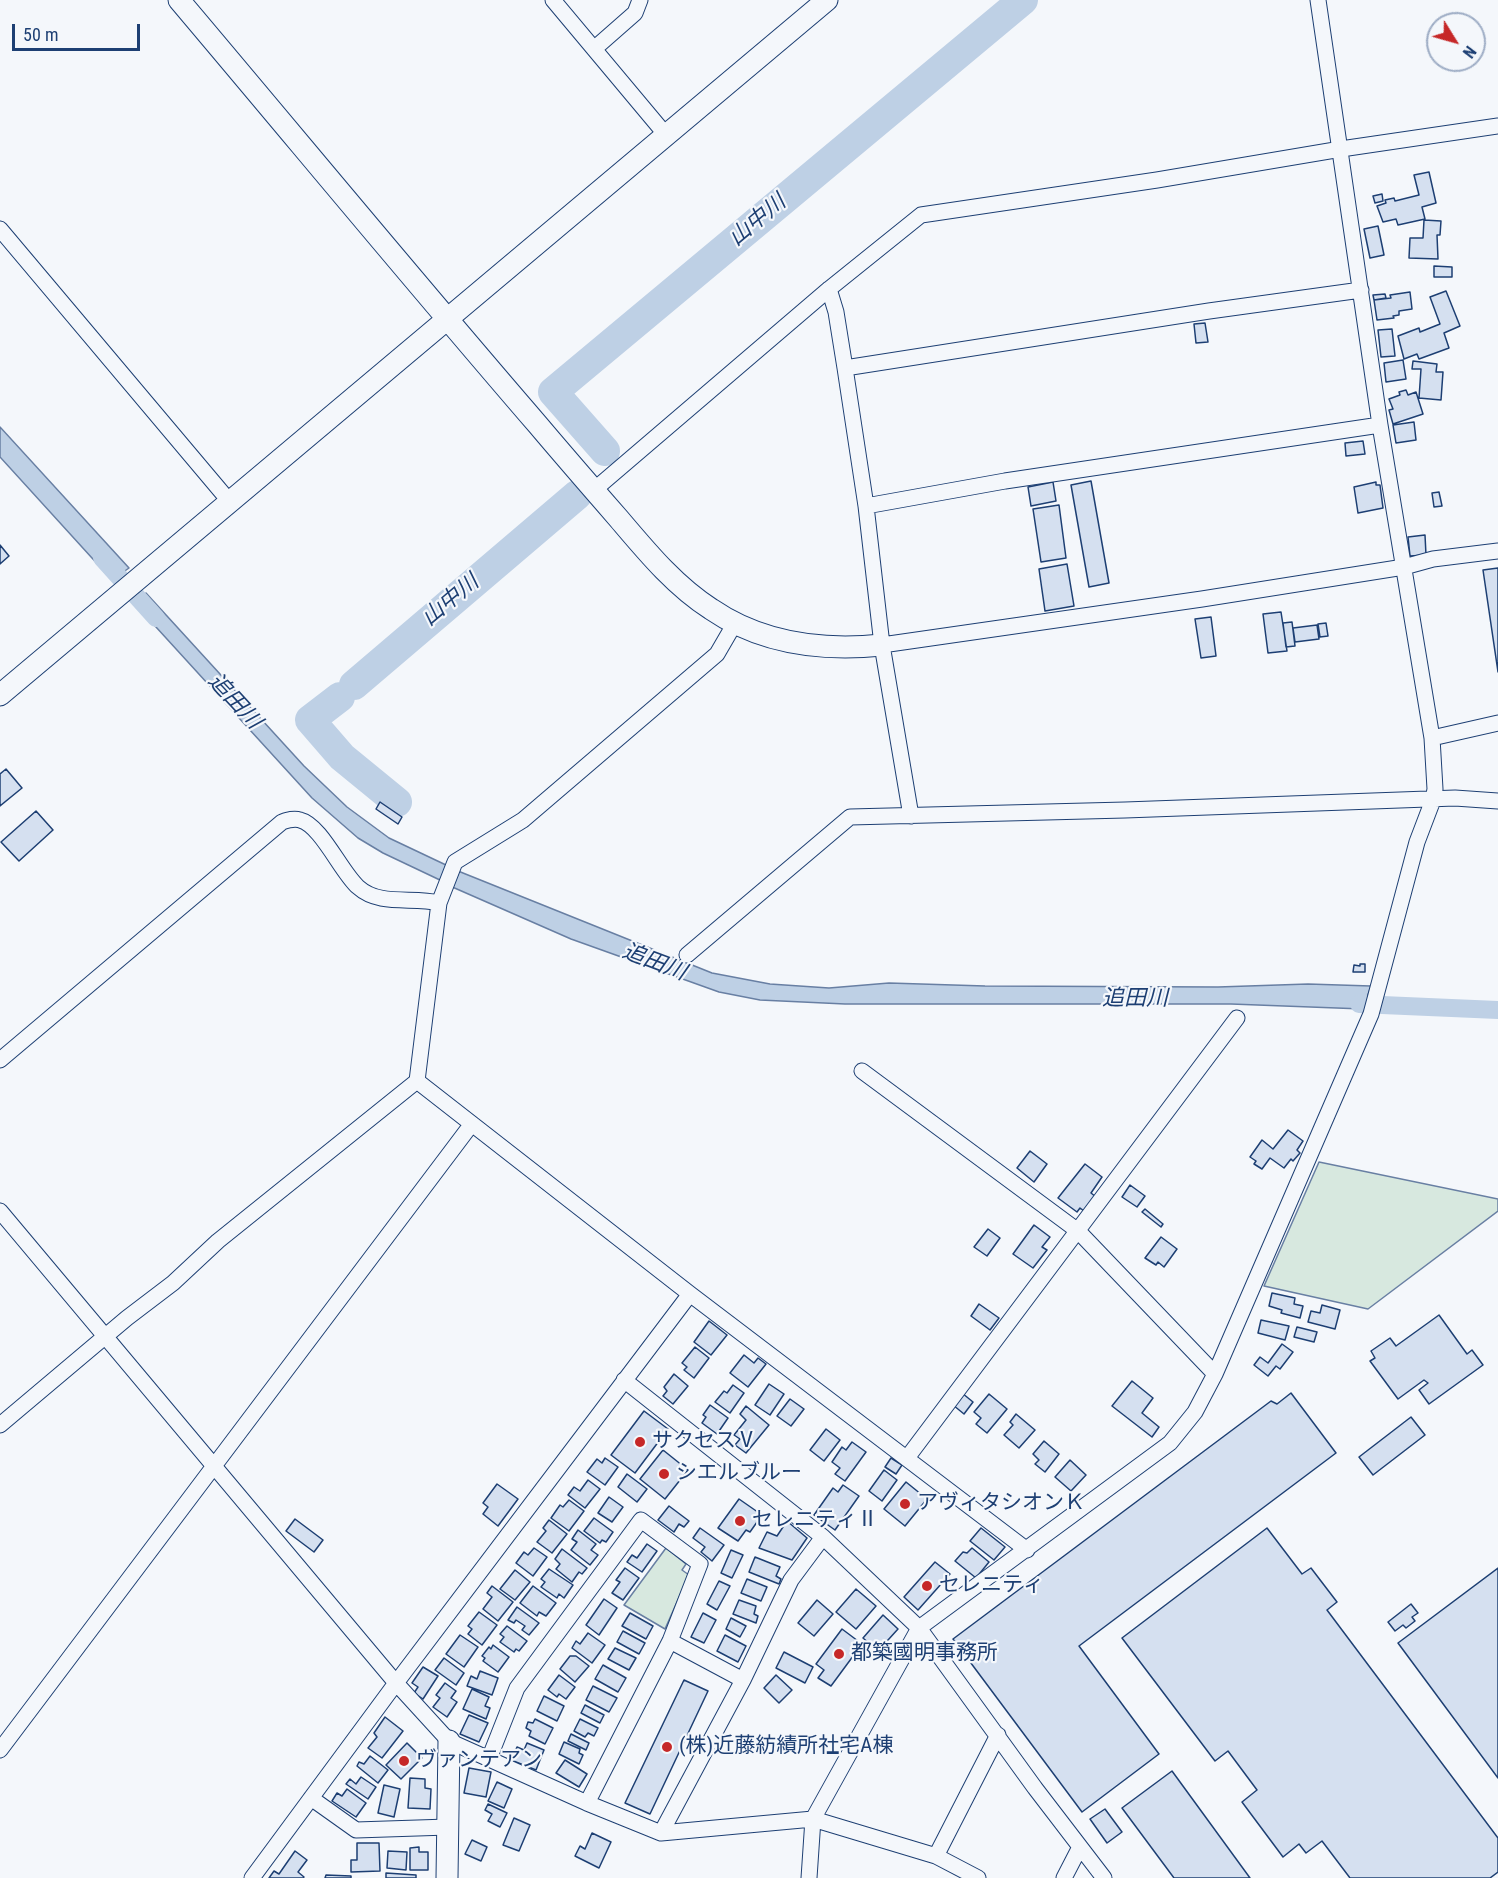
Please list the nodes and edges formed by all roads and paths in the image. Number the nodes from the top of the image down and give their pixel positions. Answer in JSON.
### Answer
{"nodes":[{"id":1,"x":179,"y":0,"type":"edge"},
{"id":2,"x":553,"y":0,"type":"edge"},
{"id":3,"x":640,"y":0,"type":"edge"},
{"id":4,"x":827,"y":0,"type":"edge"},
{"id":5,"x":1318,"y":0,"type":"edge"},
{"id":6,"x":594,"y":49,"type":"junction"},
{"id":7,"x":1498,"y":126,"type":"edge"},
{"id":8,"x":666,"y":135,"type":"junction"},
{"id":9,"x":1341,"y":149,"type":"junction"},
{"id":10,"x":0,"y":229,"type":"edge"},
{"id":11,"x":829,"y":289,"type":"junction"},
{"id":12,"x":1361,"y":290,"type":"junction"},
{"id":13,"x":448,"y":320,"type":"junction"},
{"id":14,"x":845,"y":368,"type":"junction"},
{"id":15,"x":1380,"y":425,"type":"junction"},
{"id":16,"x":594,"y":490,"type":"junction"},
{"id":17,"x":230,"y":502,"type":"junction"},
{"id":18,"x":866,"y":506,"type":"junction"},
{"id":19,"x":1498,"y":551,"type":"edge"},
{"id":20,"x":1404,"y":567,"type":"junction"},
{"id":21,"x":735,"y":623,"type":"junction"},
{"id":22,"x":882,"y":645,"type":"junction"},
{"id":23,"x":0,"y":695,"type":"edge"},
{"id":24,"x":1498,"y":723,"type":"edge"},
{"id":25,"x":1432,"y":738,"type":"junction"},
{"id":26,"x":1433,"y":800,"type":"junction"},
{"id":27,"x":1498,"y":801,"type":"edge"},
{"id":28,"x":910,"y":816,"type":"junction"},
{"id":29,"x":439,"y":903,"type":"junction"},
{"id":30,"x":687,"y":955,"type":"dead end"},
{"id":31,"x":1237,"y":1018,"type":"dead end"},
{"id":32,"x":0,"y":1060,"type":"edge"},
{"id":33,"x":862,"y":1071,"type":"dead end"},
{"id":34,"x":417,"y":1082,"type":"junction"},
{"id":35,"x":471,"y":1125,"type":"junction"},
{"id":36,"x":0,"y":1211,"type":"edge"},
{"id":37,"x":1077,"y":1231,"type":"junction"},
{"id":38,"x":690,"y":1294,"type":"junction"},
{"id":39,"x":105,"y":1337,"type":"junction"},
{"id":40,"x":1215,"y":1374,"type":"junction"},
{"id":41,"x":624,"y":1380,"type":"junction"},
{"id":42,"x":0,"y":1425,"type":"edge"},
{"id":43,"x":907,"y":1458,"type":"junction"},
{"id":44,"x":214,"y":1465,"type":"junction"},
{"id":45,"x":822,"y":1537,"type":"junction"},
{"id":46,"x":1027,"y":1550,"type":"junction"},
{"id":47,"x":919,"y":1628,"type":"junction"},
{"id":48,"x":670,"y":1641,"type":"junction"},
{"id":49,"x":743,"y":1680,"type":"junction"},
{"id":50,"x":396,"y":1683,"type":"junction"},
{"id":51,"x":998,"y":1735,"type":"junction"},
{"id":52,"x":449,"y":1741,"type":"junction"},
{"id":53,"x":0,"y":1750,"type":"edge"},
{"id":54,"x":489,"y":1759,"type":"junction"},
{"id":55,"x":311,"y":1798,"type":"junction"},
{"id":56,"x":588,"y":1803,"type":"junction"},
{"id":57,"x":813,"y":1819,"type":"junction"},
{"id":58,"x":448,"y":1827,"type":"junction"},
{"id":59,"x":661,"y":1833,"type":"junction"},
{"id":60,"x":1080,"y":1847,"type":"junction"},
{"id":61,"x":936,"y":1856,"type":"junction"},
{"id":62,"x":252,"y":1878,"type":"edge"},
{"id":63,"x":447,"y":1878,"type":"edge"},
{"id":64,"x":809,"y":1878,"type":"edge"},
{"id":65,"x":978,"y":1878,"type":"edge"},
{"id":66,"x":1064,"y":1878,"type":"edge"},
{"id":67,"x":1104,"y":1878,"type":"edge"}],
"edges":[{"from":1,"to":13,"type":"street"},
{"from":2,"to":6,"type":"street"},
{"from":3,"to":6,"type":"street"},
{"from":4,"to":8,"type":"street"},
{"from":5,"to":9,"type":"street"},
{"from":6,"to":8,"type":"street"},
{"from":7,"to":9,"type":"street"},
{"from":8,"to":13,"type":"street"},
{"from":9,"to":11,"type":"street"},
{"from":9,"to":12,"type":"street"},
{"from":10,"to":17,"type":"street"},
{"from":11,"to":14,"type":"street"},
{"from":11,"to":16,"type":"street"},
{"from":12,"to":14,"type":"street"},
{"from":12,"to":15,"type":"street"},
{"from":13,"to":16,"type":"street"},
{"from":13,"to":17,"type":"street"},
{"from":14,"to":18,"type":"street"},
{"from":15,"to":18,"type":"street"},
{"from":15,"to":20,"type":"street"},
{"from":16,"to":21,"type":"street"},
{"from":17,"to":23,"type":"street"},
{"from":18,"to":22,"type":"street"},
{"from":19,"to":20,"type":"street"},
{"from":20,"to":22,"type":"street"},
{"from":20,"to":25,"type":"street"},
{"from":21,"to":22,"type":"street"},
{"from":21,"to":29,"type":"street"},
{"from":22,"to":28,"type":"street"},
{"from":24,"to":25,"type":"street"},
{"from":25,"to":26,"type":"street"},
{"from":26,"to":27,"type":"street"},
{"from":26,"to":28,"type":"street"},
{"from":26,"to":40,"type":"street"},
{"from":28,"to":30,"type":"street"},
{"from":29,"to":32,"type":"street"},
{"from":29,"to":34,"type":"street"},
{"from":31,"to":37,"type":"street"},
{"from":33,"to":37,"type":"street"},
{"from":34,"to":35,"type":"street"},
{"from":34,"to":39,"type":"street"},
{"from":35,"to":38,"type":"street"},
{"from":35,"to":44,"type":"street"},
{"from":36,"to":39,"type":"street"},
{"from":37,"to":40,"type":"street"},
{"from":37,"to":43,"type":"street"},
{"from":38,"to":41,"type":"street"},
{"from":38,"to":43,"type":"street"},
{"from":39,"to":42,"type":"street"},
{"from":39,"to":44,"type":"street"},
{"from":40,"to":46,"type":"street"},
{"from":41,"to":45,"type":"street"},
{"from":41,"to":50,"type":"street"},
{"from":43,"to":46,"type":"street"},
{"from":44,"to":50,"type":"street"},
{"from":44,"to":53,"type":"street"},
{"from":45,"to":47,"type":"street"},
{"from":45,"to":49,"type":"street"},
{"from":46,"to":47,"type":"street"},
{"from":47,"to":51,"type":"street"},
{"from":47,"to":57,"type":"street"},
{"from":48,"to":49,"type":"street"},
{"from":48,"to":54,"type":"street"},
{"from":48,"to":56,"type":"street"},
{"from":49,"to":59,"type":"street"},
{"from":50,"to":52,"type":"street"},
{"from":50,"to":55,"type":"street"},
{"from":51,"to":60,"type":"street"},
{"from":51,"to":61,"type":"street"},
{"from":52,"to":54,"type":"street"},
{"from":52,"to":58,"type":"street"},
{"from":54,"to":56,"type":"street"},
{"from":55,"to":58,"type":"street"},
{"from":55,"to":62,"type":"street"},
{"from":56,"to":59,"type":"street"},
{"from":57,"to":59,"type":"street"},
{"from":57,"to":61,"type":"street"},
{"from":57,"to":64,"type":"street"},
{"from":58,"to":63,"type":"street"},
{"from":60,"to":66,"type":"street"},
{"from":60,"to":67,"type":"street"},
{"from":61,"to":65,"type":"street"}]}
